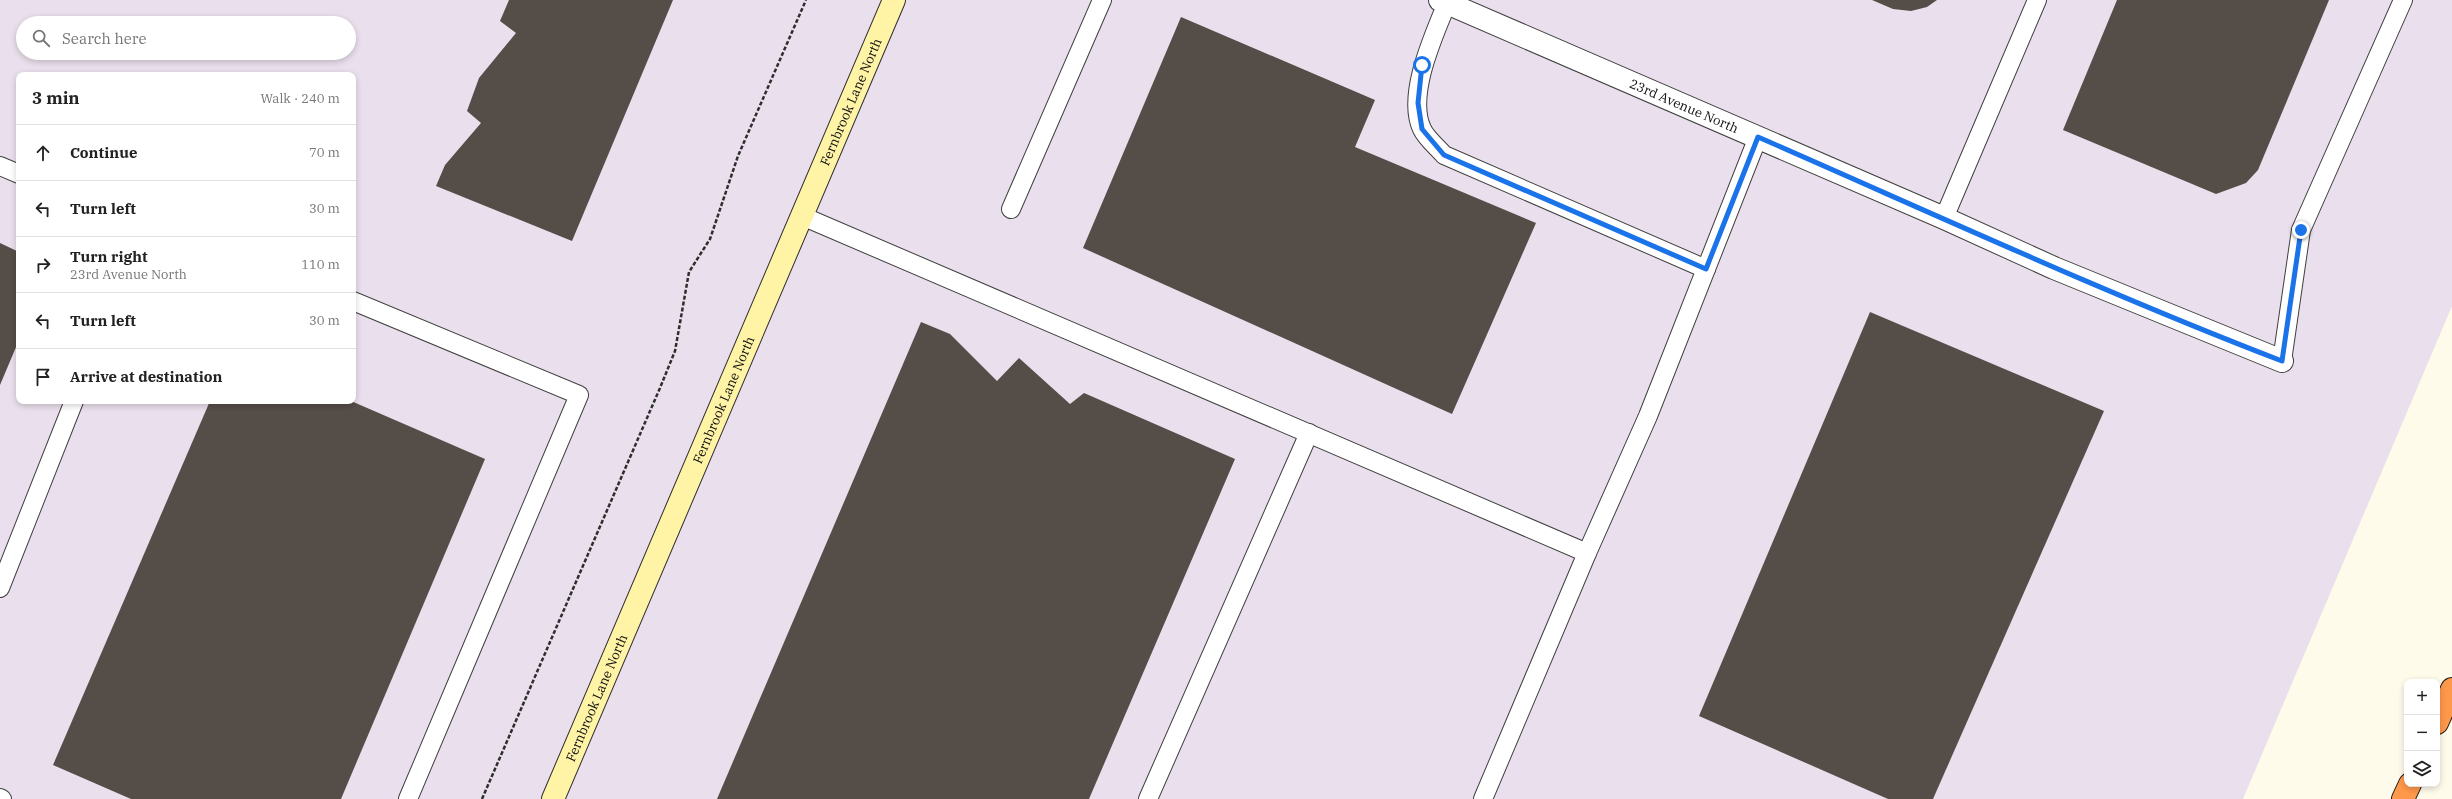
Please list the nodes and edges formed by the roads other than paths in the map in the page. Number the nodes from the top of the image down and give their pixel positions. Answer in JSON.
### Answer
{"nodes":[{"id":1,"x":894,"y":0,"type":"edge"},
{"id":2,"x":1102,"y":0,"type":"edge"},
{"id":3,"x":2037,"y":0,"type":"edge"},
{"id":4,"x":2402,"y":0,"type":"edge"},
{"id":5,"x":1444,"y":1,"type":"edge"},
{"id":6,"x":1758,"y":137,"type":"junction"},
{"id":7,"x":0,"y":166,"type":"edge"},
{"id":8,"x":16,"y":173,"type":"edge"},
{"id":9,"x":1011,"y":209,"type":"dead end"},
{"id":10,"x":802,"y":216,"type":"junction"},
{"id":11,"x":1944,"y":218,"type":"junction"},
{"id":12,"x":1706,"y":269,"type":"junction"},
{"id":13,"x":356,"y":302,"type":"edge"},
{"id":14,"x":2282,"y":361,"type":"joint"},
{"id":15,"x":73,"y":404,"type":"edge"},
{"id":16,"x":1308,"y":433,"type":"junction"},
{"id":17,"x":1586,"y":553,"type":"junction"},
{"id":18,"x":0,"y":588,"type":"edge"},
{"id":19,"x":2452,"y":689,"type":"edge"},
{"id":20,"x":2440,"y":716,"type":"edge"},
{"id":21,"x":2409,"y":787,"type":"edge"},
{"id":22,"x":408,"y":799,"type":"edge"},
{"id":23,"x":553,"y":799,"type":"edge"},
{"id":24,"x":1148,"y":799,"type":"edge"},
{"id":25,"x":1483,"y":799,"type":"edge"},
{"id":26,"x":2403,"y":799,"type":"edge"}],
"edges":[{"from":1,"to":10,"type":"street","name":"Fernbrook Lane North"},
{"from":2,"to":9,"type":"lane"},
{"from":3,"to":11,"type":"lane"},
{"from":4,"to":14,"type":"lane"},
{"from":5,"to":6,"type":"street","name":"23rd Avenue North"},
{"from":5,"to":12,"type":"lane"},
{"from":6,"to":11,"type":"street","name":"23rd Avenue North"},
{"from":6,"to":12,"type":"lane"},
{"from":7,"to":8,"type":"lane"},
{"from":10,"to":16,"type":"lane"},
{"from":10,"to":23,"type":"street","name":"Fernbrook Lane North"},
{"from":11,"to":14,"type":"street","name":"23rd Avenue North"},
{"from":12,"to":17,"type":"lane"},
{"from":13,"to":22,"type":"lane"},
{"from":15,"to":18,"type":"lane"},
{"from":16,"to":17,"type":"lane"},
{"from":16,"to":24,"type":"lane"},
{"from":17,"to":25,"type":"lane"},
{"from":19,"to":20,"type":"highway"},
{"from":21,"to":26,"type":"highway"}]}
